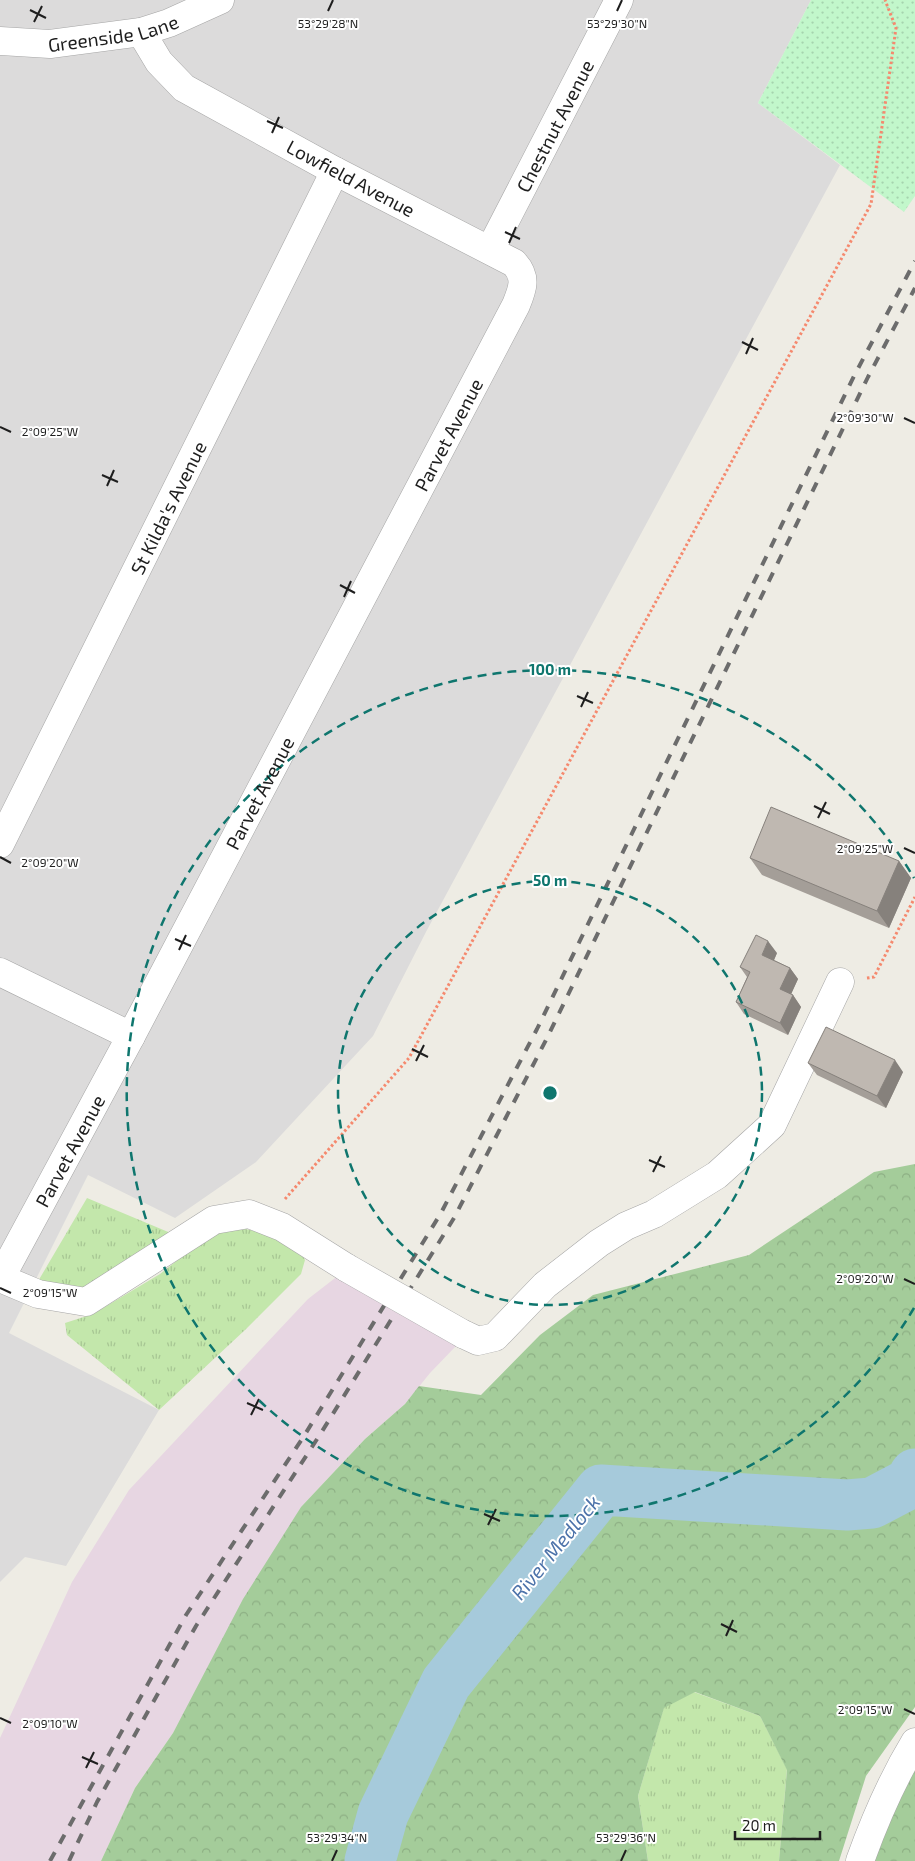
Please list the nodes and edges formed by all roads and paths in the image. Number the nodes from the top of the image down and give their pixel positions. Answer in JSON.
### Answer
{"nodes":[{"id":1,"x":220,"y":0,"type":"edge"},
{"id":2,"x":618,"y":0,"type":"edge"},
{"id":3,"x":884,"y":0,"type":"edge"},
{"id":4,"x":141,"y":32,"type":"junction"},
{"id":5,"x":0,"y":41,"type":"edge"},
{"id":6,"x":335,"y":171,"type":"junction"},
{"id":7,"x":490,"y":250,"type":"junction"},
{"id":8,"x":516,"y":305,"type":"joint"},
{"id":9,"x":0,"y":844,"type":"edge"},
{"id":10,"x":915,"y":897,"type":"edge"},
{"id":11,"x":0,"y":972,"type":"edge"},
{"id":12,"x":840,"y":982,"type":"joint"},
{"id":13,"x":131,"y":1036,"type":"junction"},
{"id":14,"x":266,"y":1220,"type":"junction"},
{"id":15,"x":10,"y":1236,"type":"edge"},
{"id":16,"x":0,"y":1278,"type":"edge"},
{"id":17,"x":915,"y":1742,"type":"edge"},
{"id":18,"x":860,"y":1861,"type":"edge"}],
"edges":[{"from":1,"to":4,"type":"street","name":"Greenside Lane"},
{"from":2,"to":7,"type":"street","name":"Chestnut Avenue"},
{"from":3,"to":14,"type":"path"},
{"from":4,"to":5,"type":"street","name":"Greenside Lane"},
{"from":4,"to":6,"type":"street","name":"Lowfield Avenue"},
{"from":6,"to":7,"type":"street","name":"Lowfield Avenue"},
{"from":6,"to":9,"type":"street","name":"St Kilda's Avenue"},
{"from":7,"to":8,"type":"street","name":"Lowfield Avenue"},
{"from":8,"to":13,"type":"street","name":"Parvet Avenue"},
{"from":10,"to":12,"type":"path"},
{"from":11,"to":13,"type":"street"},
{"from":12,"to":14,"type":"street","bridge":true},
{"from":13,"to":15,"type":"street","name":"Parvet Avenue"},
{"from":14,"to":16,"type":"street"},
{"from":15,"to":16,"type":"street","name":"Parvet Avenue"},
{"from":17,"to":18,"type":"street"}]}
